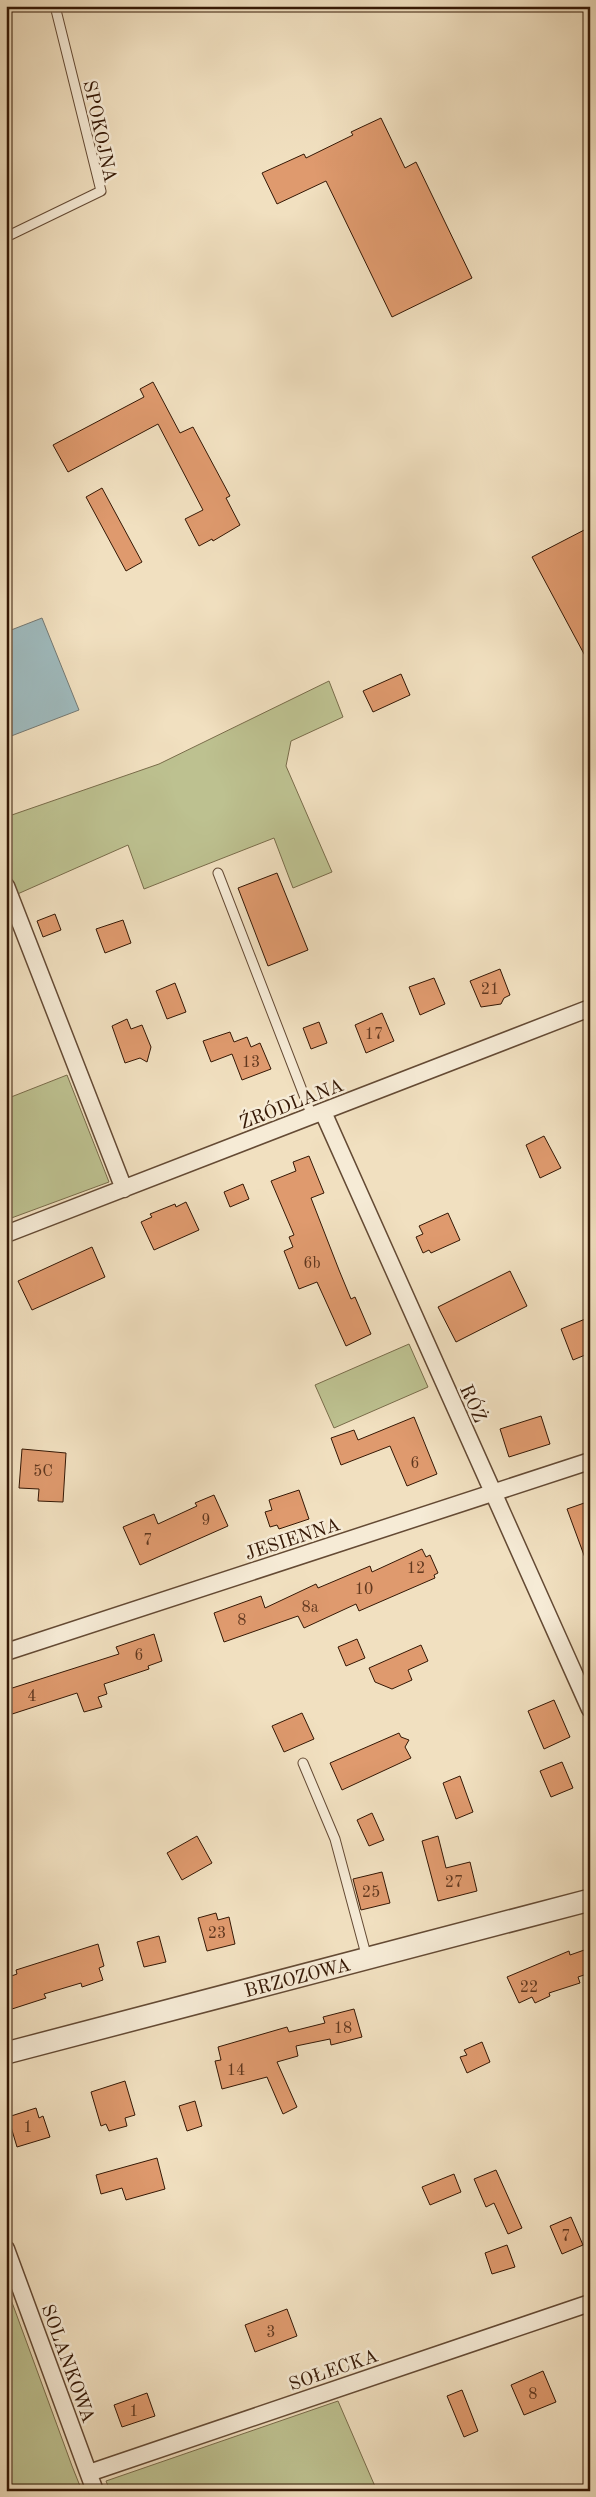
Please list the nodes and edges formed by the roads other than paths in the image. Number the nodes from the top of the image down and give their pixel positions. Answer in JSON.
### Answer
{"nodes":[{"id":1,"x":55,"y":6,"type":"edge"},
{"id":2,"x":6,"y":237,"type":"edge"},
{"id":3,"x":218,"y":873,"type":"dead end"},
{"id":4,"x":6,"y":886,"type":"edge"},
{"id":5,"x":590,"y":1008,"type":"edge"},
{"id":6,"x":317,"y":1114,"type":"junction"},
{"id":7,"x":124,"y":1189,"type":"junction"},
{"id":8,"x":6,"y":1234,"type":"edge"},
{"id":9,"x":590,"y":1461,"type":"edge"},
{"id":10,"x":492,"y":1494,"type":"junction"},
{"id":11,"x":6,"y":1652,"type":"edge"},
{"id":12,"x":590,"y":1710,"type":"edge"},
{"id":13,"x":303,"y":1763,"type":"dead end"},
{"id":14,"x":590,"y":1900,"type":"edge"},
{"id":15,"x":368,"y":1958,"type":"junction"},
{"id":16,"x":6,"y":2053,"type":"edge"},
{"id":17,"x":6,"y":2249,"type":"edge"},
{"id":18,"x":590,"y":2302,"type":"edge"},
{"id":19,"x":89,"y":2473,"type":"junction"},
{"id":20,"x":95,"y":2491,"type":"edge"}],
"edges":[{"from":1,"to":2,"type":"lane","name":"SPOKOJNA"},
{"from":3,"to":6,"type":"lane"},
{"from":4,"to":7,"type":"street"},
{"from":5,"to":6,"type":"street","name":"ŹRÓDLANA"},
{"from":6,"to":7,"type":"street","name":"ŹRÓDLANA"},
{"from":6,"to":10,"type":"street","name":"RÓŻ"},
{"from":7,"to":8,"type":"street","name":"ŹRÓDLANA"},
{"from":9,"to":10,"type":"street","name":"JESIENNA"},
{"from":10,"to":11,"type":"street","name":"JESIENNA"},
{"from":10,"to":12,"type":"street","name":"RÓŻ"},
{"from":13,"to":15,"type":"lane"},
{"from":14,"to":15,"type":"street","name":"BRZOZOWA"},
{"from":15,"to":16,"type":"street","name":"BRZOZOWA"},
{"from":17,"to":19,"type":"street","name":"SOLANKOWA"},
{"from":18,"to":19,"type":"street","name":"SOŁECKA"},
{"from":19,"to":20,"type":"street","name":"SOLANKOWA"}]}
